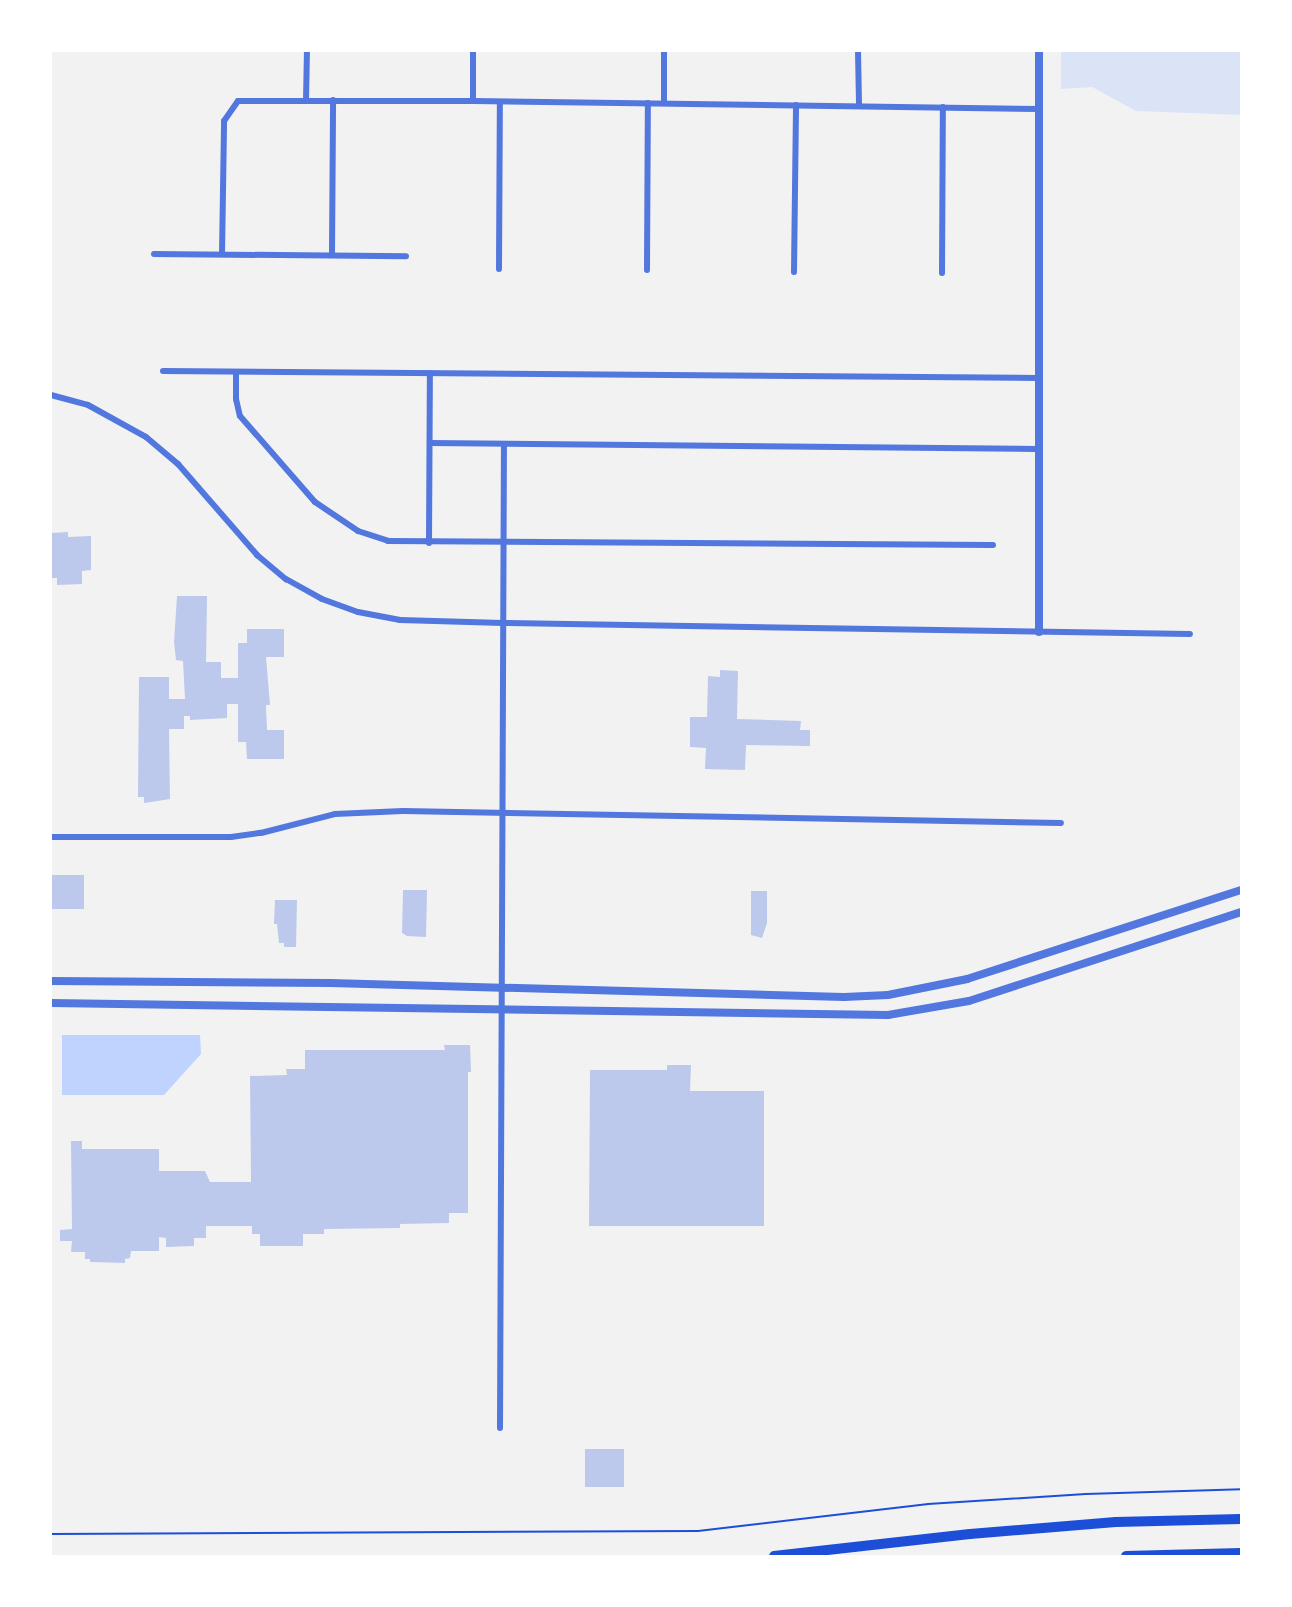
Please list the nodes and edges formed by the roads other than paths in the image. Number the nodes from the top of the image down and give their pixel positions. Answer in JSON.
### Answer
{"nodes":[{"id":1,"x":307,"y":51,"type":"edge"},
{"id":2,"x":472,"y":51,"type":"edge"},
{"id":3,"x":664,"y":51,"type":"edge"},
{"id":4,"x":858,"y":51,"type":"edge"},
{"id":5,"x":1039,"y":51,"type":"edge"},
{"id":6,"x":333,"y":100,"type":"junction"},
{"id":7,"x":306,"y":101,"type":"junction"},
{"id":8,"x":473,"y":101,"type":"junction"},
{"id":9,"x":500,"y":102,"type":"junction"},
{"id":10,"x":648,"y":103,"type":"junction"},
{"id":11,"x":664,"y":103,"type":"junction"},
{"id":12,"x":796,"y":104,"type":"junction"},
{"id":13,"x":859,"y":105,"type":"junction"},
{"id":14,"x":943,"y":107,"type":"junction"},
{"id":15,"x":1040,"y":109,"type":"junction"},
{"id":16,"x":154,"y":254,"type":"dead end"},
{"id":17,"x":222,"y":254,"type":"junction"},
{"id":18,"x":332,"y":255,"type":"junction"},
{"id":19,"x":406,"y":256,"type":"dead end"},
{"id":20,"x":499,"y":269,"type":"dead end"},
{"id":21,"x":647,"y":270,"type":"dead end"},
{"id":22,"x":794,"y":272,"type":"dead end"},
{"id":23,"x":942,"y":273,"type":"dead end"},
{"id":24,"x":163,"y":371,"type":"dead end"},
{"id":25,"x":236,"y":372,"type":"junction"},
{"id":26,"x":430,"y":373,"type":"junction"},
{"id":27,"x":1038,"y":378,"type":"junction"},
{"id":28,"x":51,"y":395,"type":"edge"},
{"id":29,"x":430,"y":443,"type":"junction"},
{"id":30,"x":504,"y":444,"type":"junction"},
{"id":31,"x":1038,"y":449,"type":"junction"},
{"id":32,"x":429,"y":543,"type":"junction"},
{"id":33,"x":504,"y":544,"type":"junction"},
{"id":34,"x":993,"y":545,"type":"dead end"},
{"id":35,"x":503,"y":623,"type":"junction"},
{"id":36,"x":1039,"y":632,"type":"junction"},
{"id":37,"x":1190,"y":634,"type":"dead end"},
{"id":38,"x":503,"y":813,"type":"junction"},
{"id":39,"x":1061,"y":823,"type":"dead end"},
{"id":40,"x":51,"y":837,"type":"edge"},
{"id":41,"x":1241,"y":890,"type":"edge"},
{"id":42,"x":1241,"y":912,"type":"edge"},
{"id":43,"x":51,"y":981,"type":"edge"},
{"id":44,"x":502,"y":988,"type":"junction"},
{"id":45,"x":51,"y":1003,"type":"edge"},
{"id":46,"x":502,"y":1009,"type":"junction"},
{"id":47,"x":500,"y":1428,"type":"dead end"},
{"id":48,"x":1241,"y":1519,"type":"edge"},
{"id":49,"x":866,"y":1551,"type":"edge"},
{"id":50,"x":1241,"y":1553,"type":"edge"},
{"id":51,"x":774,"y":1556,"type":"edge"},
{"id":52,"x":1126,"y":1556,"type":"edge"}],
"edges":[{"from":1,"to":7,"type":"street"},
{"from":2,"to":8,"type":"street"},
{"from":3,"to":11,"type":"street"},
{"from":4,"to":13,"type":"street"},
{"from":5,"to":15,"type":"street"},
{"from":6,"to":7,"type":"street"},
{"from":6,"to":8,"type":"street"},
{"from":6,"to":18,"type":"street"},
{"from":7,"to":17,"type":"street"},
{"from":8,"to":9,"type":"street"},
{"from":9,"to":10,"type":"street"},
{"from":9,"to":20,"type":"street"},
{"from":10,"to":11,"type":"street"},
{"from":10,"to":21,"type":"street"},
{"from":11,"to":12,"type":"street"},
{"from":12,"to":13,"type":"street"},
{"from":12,"to":22,"type":"street"},
{"from":13,"to":14,"type":"street"},
{"from":14,"to":15,"type":"street"},
{"from":14,"to":23,"type":"street"},
{"from":15,"to":27,"type":"street"},
{"from":16,"to":17,"type":"street"},
{"from":17,"to":18,"type":"street"},
{"from":18,"to":19,"type":"street"},
{"from":24,"to":25,"type":"street"},
{"from":25,"to":26,"type":"street"},
{"from":25,"to":32,"type":"street"},
{"from":26,"to":27,"type":"street"},
{"from":26,"to":29,"type":"street"},
{"from":27,"to":31,"type":"street"},
{"from":28,"to":35,"type":"street"},
{"from":29,"to":30,"type":"street"},
{"from":29,"to":32,"type":"street"},
{"from":30,"to":31,"type":"street"},
{"from":30,"to":33,"type":"street"},
{"from":31,"to":36,"type":"street"},
{"from":32,"to":33,"type":"street"},
{"from":33,"to":34,"type":"street"},
{"from":33,"to":35,"type":"street"},
{"from":35,"to":36,"type":"street"},
{"from":35,"to":38,"type":"street"},
{"from":36,"to":37,"type":"street"},
{"from":38,"to":39,"type":"street"},
{"from":38,"to":40,"type":"street"},
{"from":38,"to":44,"type":"street"},
{"from":41,"to":44,"type":"street"},
{"from":42,"to":46,"type":"street"},
{"from":43,"to":44,"type":"street"},
{"from":44,"to":46,"type":"street"},
{"from":45,"to":46,"type":"street"},
{"from":46,"to":47,"type":"street"},
{"from":48,"to":49,"type":"highway"},
{"from":49,"to":51,"type":"highway"},
{"from":50,"to":52,"type":"highway"}]}
